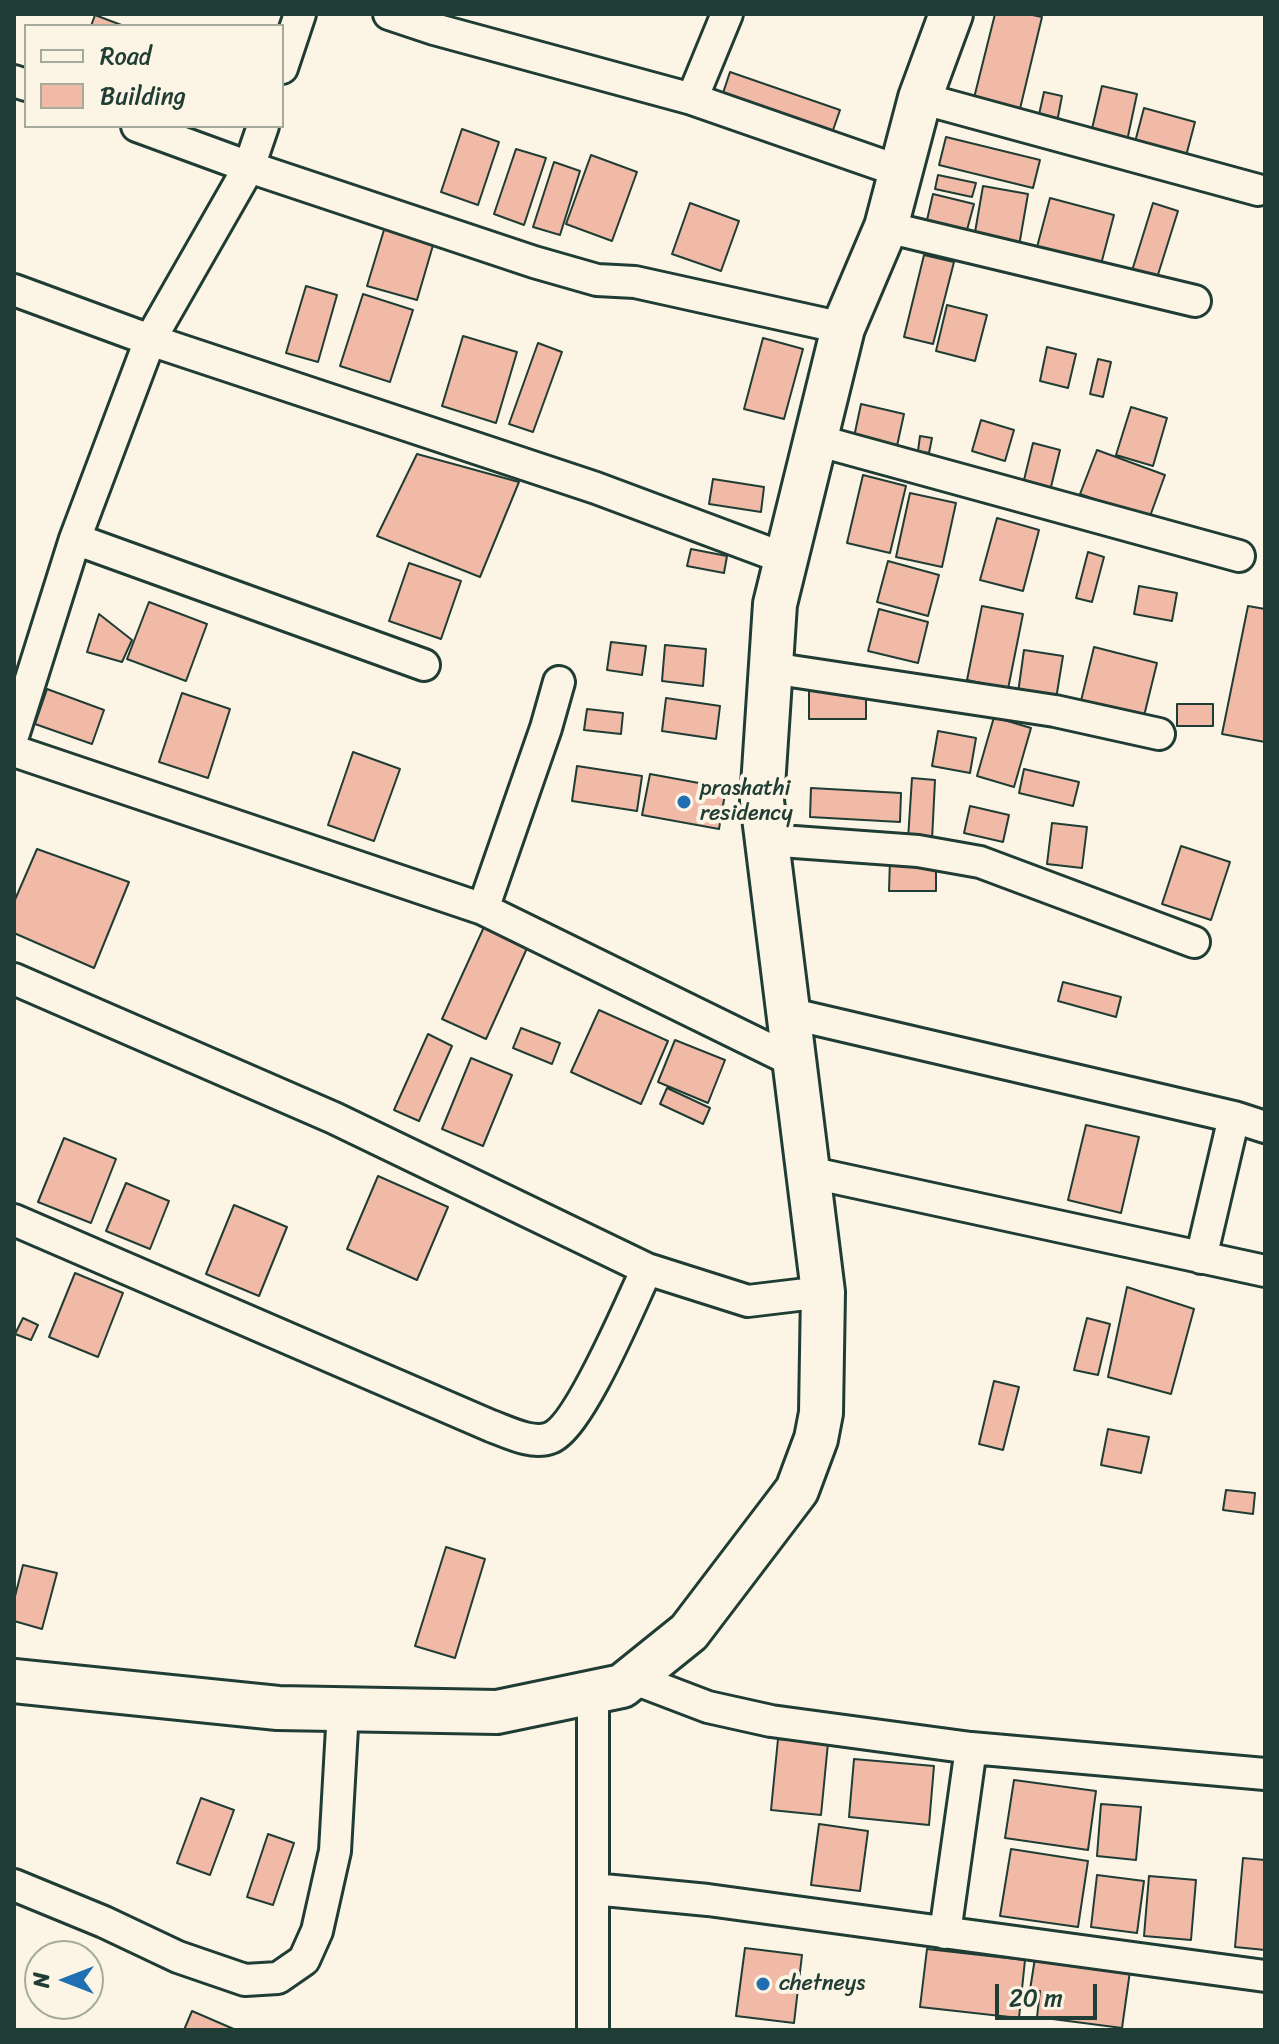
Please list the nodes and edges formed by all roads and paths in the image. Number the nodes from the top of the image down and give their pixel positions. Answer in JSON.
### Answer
{"nodes":[{"id":1,"x":300,"y":14,"type":"edge"},
{"id":2,"x":389,"y":14,"type":"edge"},
{"id":3,"x":727,"y":14,"type":"edge"},
{"id":4,"x":951,"y":14,"type":"edge"},
{"id":5,"x":284,"y":62,"type":"edge"},
{"id":6,"x":920,"y":98,"type":"junction"},
{"id":7,"x":692,"y":99,"type":"junction"},
{"id":8,"x":142,"y":128,"type":"edge"},
{"id":9,"x":262,"y":128,"type":"edge"},
{"id":10,"x":249,"y":167,"type":"junction"},
{"id":11,"x":902,"y":172,"type":"junction"},
{"id":12,"x":1258,"y":190,"type":"dead end"},
{"id":13,"x":886,"y":227,"type":"junction"},
{"id":14,"x":14,"y":290,"type":"edge"},
{"id":15,"x":1195,"y":301,"type":"dead end"},
{"id":16,"x":843,"y":328,"type":"junction"},
{"id":17,"x":150,"y":340,"type":"junction"},
{"id":18,"x":816,"y":440,"type":"junction"},
{"id":19,"x":75,"y":539,"type":"junction"},
{"id":20,"x":1239,"y":556,"type":"dead end"},
{"id":21,"x":786,"y":559,"type":"junction"},
{"id":22,"x":424,"y":665,"type":"dead end"},
{"id":23,"x":771,"y":668,"type":"junction"},
{"id":24,"x":559,"y":682,"type":"dead end"},
{"id":25,"x":14,"y":733,"type":"edge"},
{"id":26,"x":1159,"y":734,"type":"dead end"},
{"id":27,"x":14,"y":751,"type":"edge"},
{"id":28,"x":767,"y":840,"type":"junction"},
{"id":29,"x":483,"y":909,"type":"junction"},
{"id":30,"x":1194,"y":942,"type":"dead end"},
{"id":31,"x":14,"y":979,"type":"edge"},
{"id":32,"x":788,"y":1013,"type":"junction"},
{"id":33,"x":795,"y":1062,"type":"junction"},
{"id":34,"x":1234,"y":1117,"type":"junction"},
{"id":35,"x":1265,"y":1127,"type":"edge"},
{"id":36,"x":808,"y":1172,"type":"junction"},
{"id":37,"x":14,"y":1220,"type":"edge"},
{"id":38,"x":1201,"y":1258,"type":"junction"},
{"id":39,"x":647,"y":1269,"type":"junction"},
{"id":40,"x":1265,"y":1271,"type":"edge"},
{"id":41,"x":823,"y":1292,"type":"junction"},
{"id":42,"x":632,"y":1678,"type":"junction"},
{"id":43,"x":14,"y":1681,"type":"edge"},
{"id":44,"x":593,"y":1692,"type":"junction"},
{"id":45,"x":343,"y":1710,"type":"junction"},
{"id":46,"x":971,"y":1748,"type":"junction"},
{"id":47,"x":1265,"y":1774,"type":"edge"},
{"id":48,"x":14,"y":1885,"type":"edge"},
{"id":49,"x":593,"y":1889,"type":"junction"},
{"id":50,"x":945,"y":1933,"type":"junction"},
{"id":51,"x":1265,"y":1976,"type":"edge"},
{"id":52,"x":593,"y":2030,"type":"edge"}],
"edges":[{"from":1,"to":5,"type":"street"},
{"from":2,"to":7,"type":"street"},
{"from":3,"to":7,"type":"street"},
{"from":4,"to":6,"type":"street"},
{"from":6,"to":11,"type":"street"},
{"from":6,"to":12,"type":"street"},
{"from":7,"to":11,"type":"street"},
{"from":8,"to":10,"type":"street"},
{"from":9,"to":10,"type":"street"},
{"from":10,"to":16,"type":"street"},
{"from":10,"to":17,"type":"street"},
{"from":11,"to":13,"type":"street"},
{"from":13,"to":15,"type":"street"},
{"from":13,"to":16,"type":"street"},
{"from":14,"to":17,"type":"street"},
{"from":16,"to":18,"type":"street"},
{"from":17,"to":19,"type":"street"},
{"from":17,"to":21,"type":"street"},
{"from":18,"to":20,"type":"street"},
{"from":18,"to":21,"type":"street"},
{"from":19,"to":22,"type":"street"},
{"from":19,"to":25,"type":"street"},
{"from":21,"to":23,"type":"street"},
{"from":23,"to":26,"type":"street"},
{"from":23,"to":28,"type":"street"},
{"from":24,"to":29,"type":"street"},
{"from":27,"to":29,"type":"street"},
{"from":28,"to":30,"type":"street"},
{"from":28,"to":32,"type":"street"},
{"from":29,"to":33,"type":"street"},
{"from":31,"to":39,"type":"street"},
{"from":32,"to":33,"type":"street"},
{"from":32,"to":34,"type":"street"},
{"from":33,"to":36,"type":"street"},
{"from":34,"to":35,"type":"street"},
{"from":34,"to":38,"type":"street"},
{"from":36,"to":38,"type":"street"},
{"from":36,"to":41,"type":"street"},
{"from":37,"to":39,"type":"street"},
{"from":38,"to":40,"type":"street"},
{"from":39,"to":41,"type":"street"},
{"from":41,"to":42,"type":"street"},
{"from":42,"to":44,"type":"street"},
{"from":42,"to":46,"type":"street"},
{"from":43,"to":45,"type":"street"},
{"from":44,"to":45,"type":"street"},
{"from":44,"to":49,"type":"street"},
{"from":45,"to":48,"type":"street"},
{"from":46,"to":47,"type":"street"},
{"from":46,"to":50,"type":"street"},
{"from":49,"to":50,"type":"street"},
{"from":49,"to":52,"type":"street"},
{"from":50,"to":51,"type":"street"}]}
